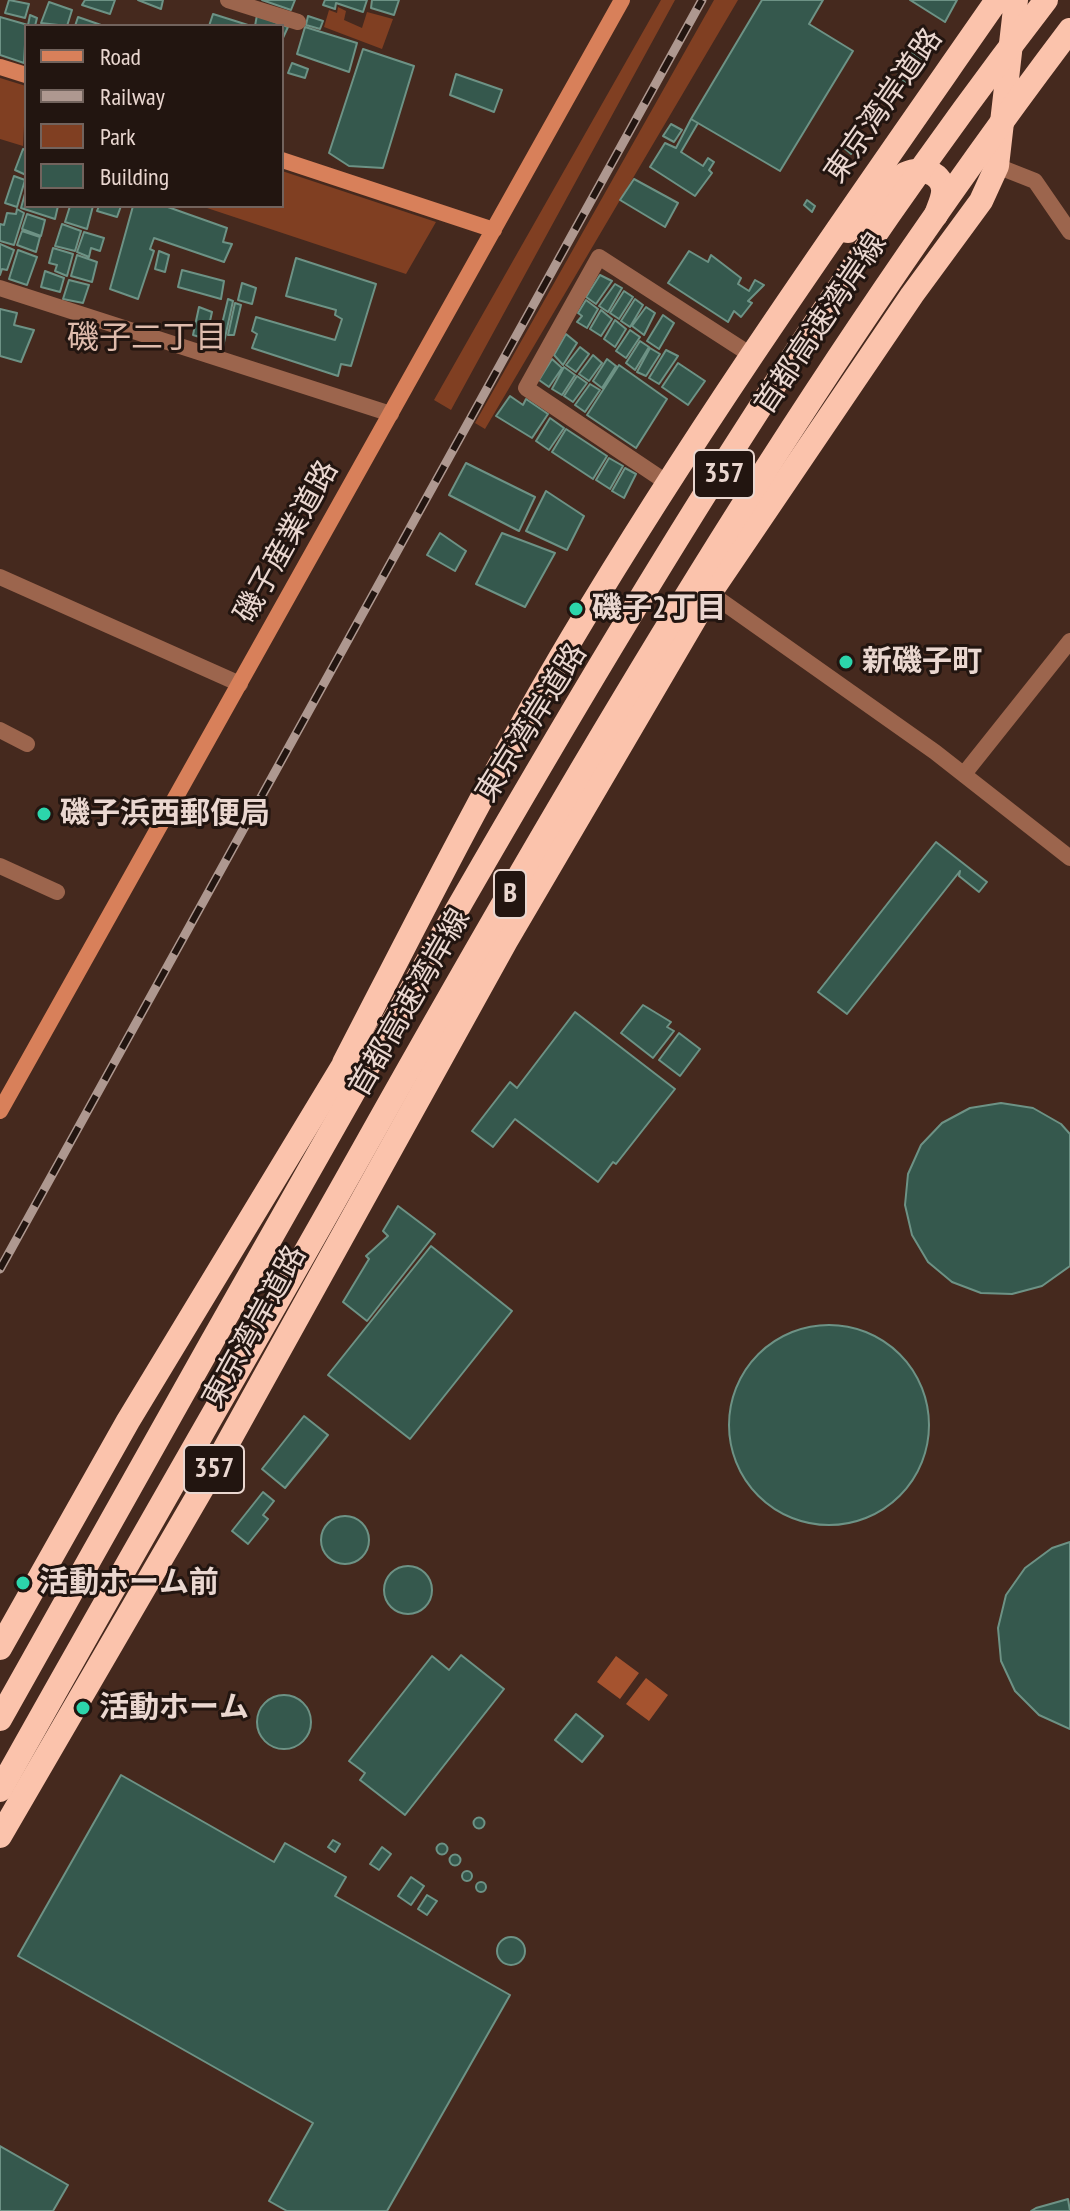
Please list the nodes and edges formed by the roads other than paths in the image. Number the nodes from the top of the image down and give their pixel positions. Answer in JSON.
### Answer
{"nodes":[{"id":1,"x":228,"y":0,"type":"edge"},
{"id":2,"x":622,"y":0,"type":"edge"},
{"id":3,"x":997,"y":0,"type":"edge"},
{"id":4,"x":1016,"y":0,"type":"edge"},
{"id":5,"x":1048,"y":0,"type":"edge"},
{"id":6,"x":1070,"y":17,"type":"edge"},
{"id":7,"x":298,"y":22,"type":"dead end"},
{"id":8,"x":1070,"y":30,"type":"edge"},
{"id":9,"x":0,"y":67,"type":"edge"},
{"id":10,"x":24,"y":74,"type":"edge"},
{"id":11,"x":284,"y":161,"type":"edge"},
{"id":12,"x":997,"y":166,"type":"junction"},
{"id":13,"x":494,"y":230,"type":"junction"},
{"id":14,"x":1070,"y":232,"type":"edge"},
{"id":15,"x":824,"y":249,"type":"junction"},
{"id":16,"x":0,"y":288,"type":"edge"},
{"id":17,"x":912,"y":295,"type":"junction"},
{"id":18,"x":751,"y":355,"type":"junction"},
{"id":19,"x":391,"y":414,"type":"junction"},
{"id":20,"x":669,"y":484,"type":"junction"},
{"id":21,"x":0,"y":577,"type":"edge"},
{"id":22,"x":710,"y":593,"type":"junction"},
{"id":23,"x":1070,"y":641,"type":"edge"},
{"id":24,"x":240,"y":684,"type":"junction"},
{"id":25,"x":0,"y":730,"type":"edge"},
{"id":26,"x":27,"y":744,"type":"dead end"},
{"id":27,"x":964,"y":774,"type":"junction"},
{"id":28,"x":1070,"y":858,"type":"edge"},
{"id":29,"x":0,"y":866,"type":"edge"},
{"id":30,"x":57,"y":892,"type":"dead end"},
{"id":31,"x":344,"y":1063,"type":"junction"},
{"id":32,"x":420,"y":1098,"type":"junction"},
{"id":33,"x":0,"y":1111,"type":"edge"},
{"id":34,"x":0,"y":1648,"type":"edge"},
{"id":35,"x":0,"y":1719,"type":"edge"},
{"id":36,"x":0,"y":1790,"type":"edge"},
{"id":37,"x":0,"y":1836,"type":"edge"}],
"edges":[{"from":1,"to":7,"type":"street"},
{"from":2,"to":13,"type":"street","name":"磯子産業道路"},
{"from":3,"to":15,"type":"highway","name":"東京湾岸道路","number":"357"},
{"from":4,"to":12,"type":"highway","name":"東京湾岸道路","number":"357"},
{"from":5,"to":31,"type":"highway","name":"東京湾岸道路","number":"357","bridge":true},
{"from":5,"to":35,"type":"highway","name":"首都高速湾岸線","number":"B","bridge":true},
{"from":6,"to":32,"type":"highway","name":"東京湾岸道路","number":"357","bridge":true},
{"from":8,"to":36,"type":"highway","name":"首都高速湾岸線","number":"B","bridge":true},
{"from":9,"to":10,"type":"street"},
{"from":11,"to":13,"type":"street"},
{"from":12,"to":14,"type":"street"},
{"from":12,"to":17,"type":"highway","name":"東京湾岸道路","number":"357"},
{"from":13,"to":19,"type":"street","name":"磯子産業道路"},
{"from":15,"to":17,"type":"highway","name":"東京湾岸道路","number":"357"},
{"from":15,"to":18,"type":"highway","name":"東京湾岸道路","number":"357"},
{"from":16,"to":19,"type":"street"},
{"from":17,"to":22,"type":"highway","name":"東京湾岸道路","number":"357"},
{"from":18,"to":20,"type":"highway","name":"東京湾岸道路","number":"357"},
{"from":18,"to":20,"type":"street"},
{"from":19,"to":24,"type":"street","name":"磯子産業道路"},
{"from":20,"to":31,"type":"highway","name":"東京湾岸道路","number":"357"},
{"from":21,"to":24,"type":"street"},
{"from":22,"to":27,"type":"street"},
{"from":22,"to":32,"type":"highway","name":"東京湾岸道路","number":"357"},
{"from":23,"to":27,"type":"street"},
{"from":24,"to":33,"type":"street","name":"磯子産業道路"},
{"from":25,"to":26,"type":"street"},
{"from":27,"to":28,"type":"street"},
{"from":29,"to":30,"type":"street"},
{"from":31,"to":34,"type":"highway","name":"東京湾岸道路","number":"357"},
{"from":32,"to":37,"type":"highway","name":"東京湾岸道路","number":"357"}]}
